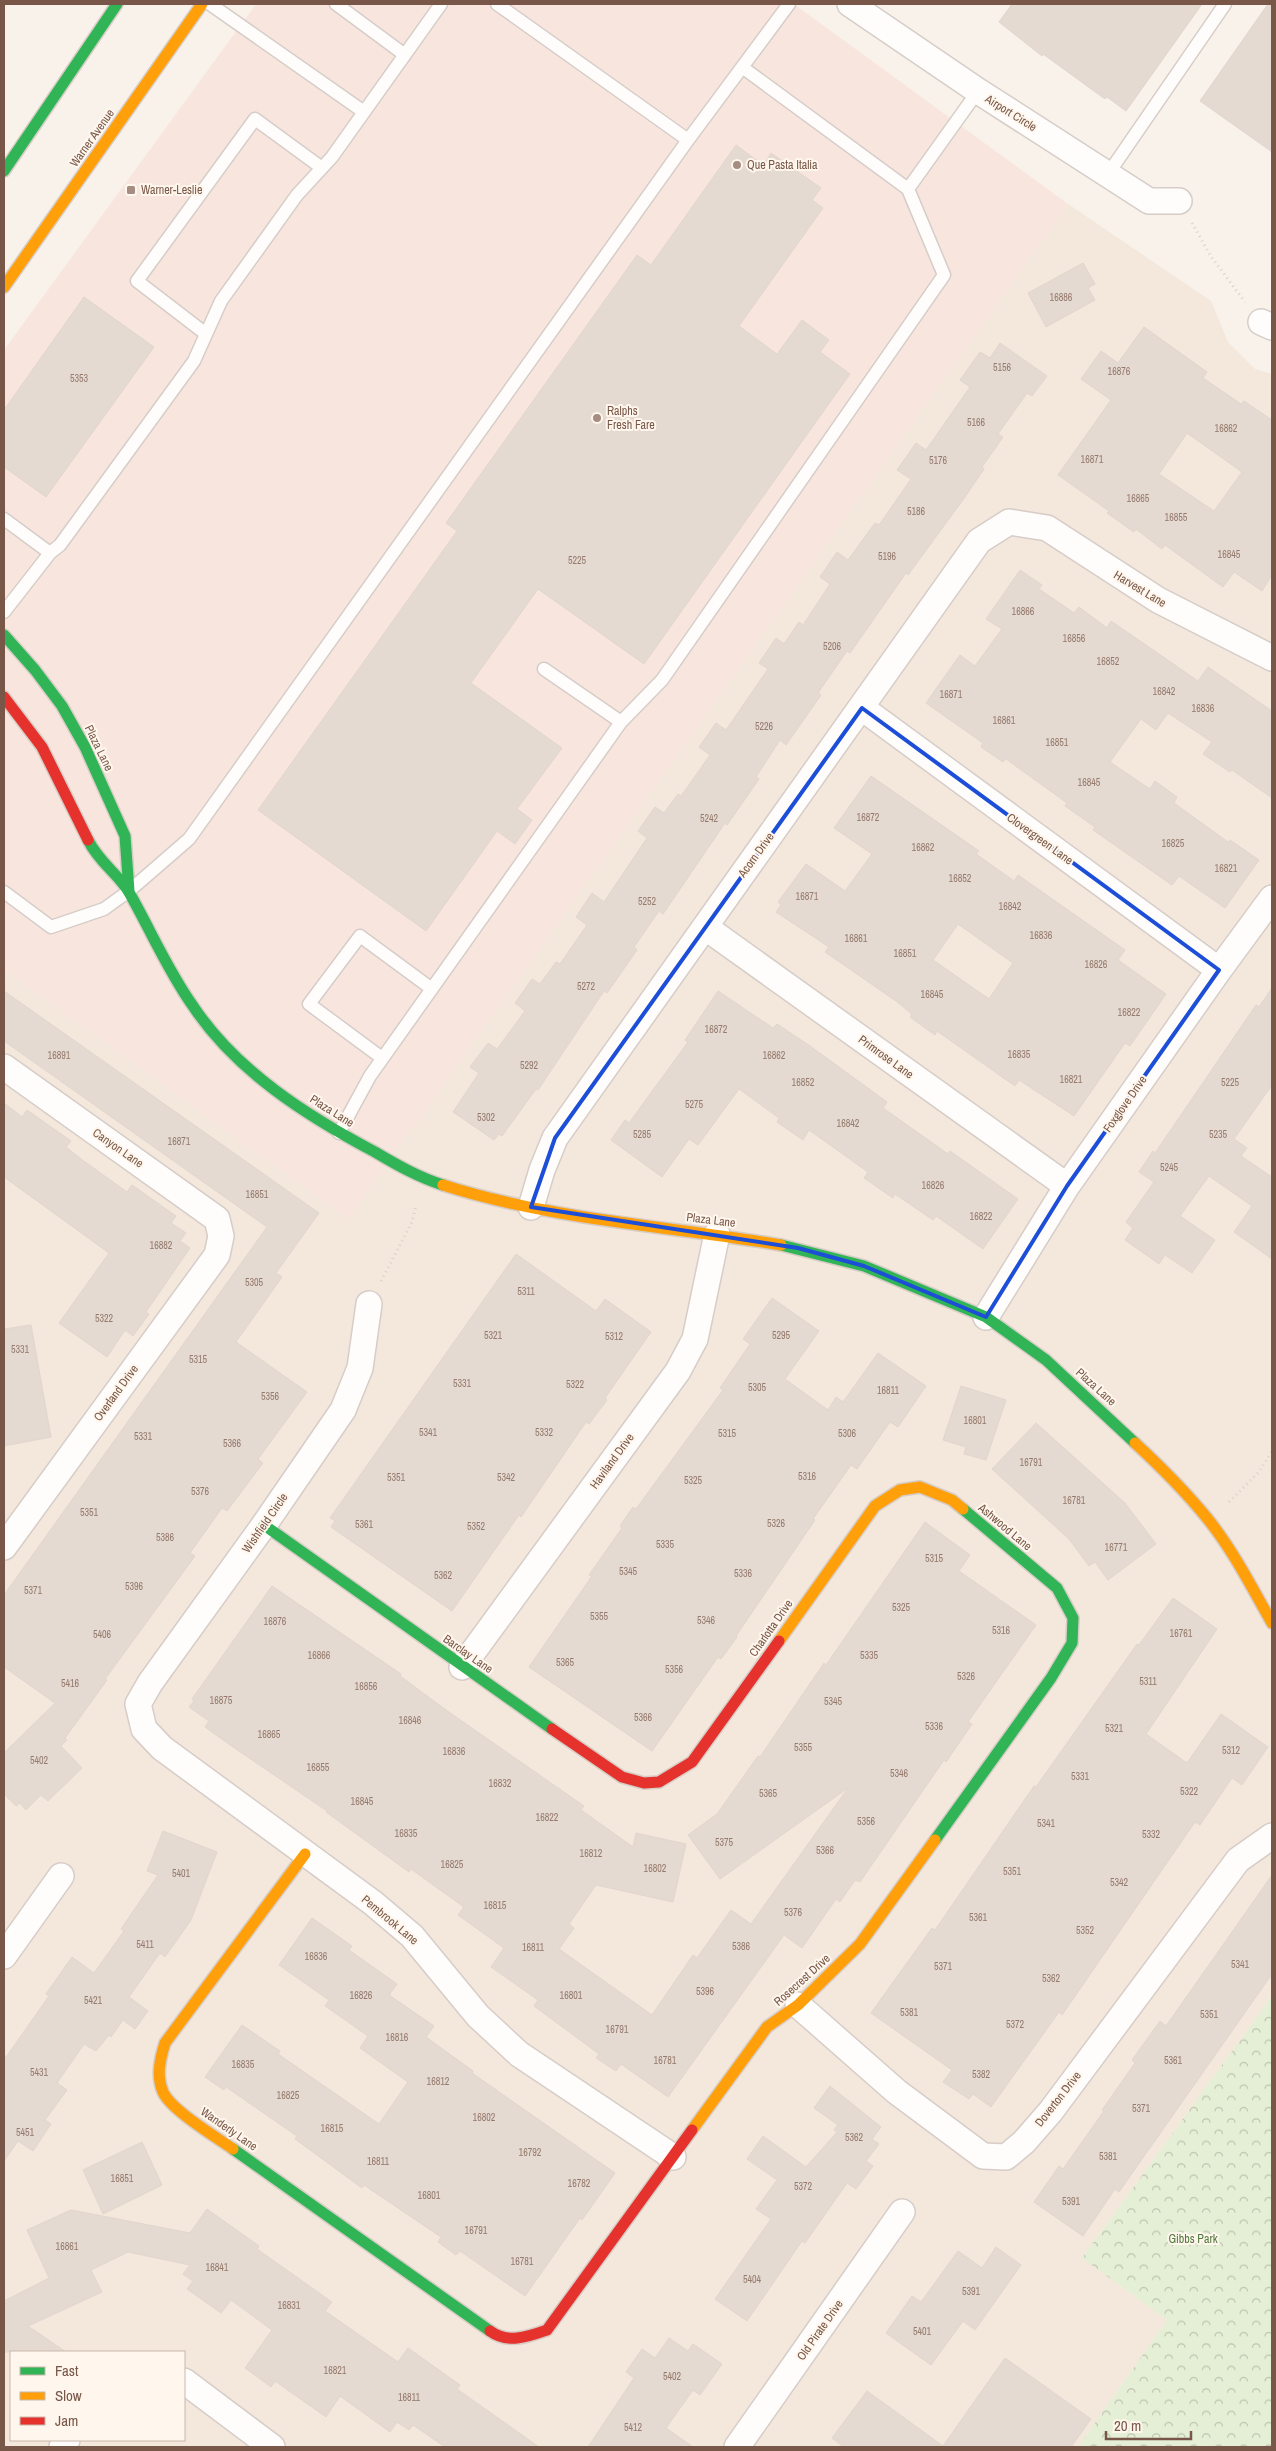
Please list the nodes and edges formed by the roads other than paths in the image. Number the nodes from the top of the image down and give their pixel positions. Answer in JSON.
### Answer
{"nodes":[{"id":1,"x":118,"y":4,"type":"edge"},
{"id":2,"x":202,"y":4,"type":"edge"},
{"id":3,"x":210,"y":4,"type":"edge"},
{"id":4,"x":336,"y":4,"type":"edge"},
{"id":5,"x":441,"y":4,"type":"edge"},
{"id":6,"x":497,"y":4,"type":"edge"},
{"id":7,"x":789,"y":4,"type":"edge"},
{"id":8,"x":850,"y":4,"type":"edge"},
{"id":9,"x":1225,"y":4,"type":"edge"},
{"id":10,"x":404,"y":55,"type":"junction"},
{"id":11,"x":742,"y":67,"type":"junction"},
{"id":12,"x":978,"y":92,"type":"junction"},
{"id":13,"x":364,"y":112,"type":"junction"},
{"id":14,"x":688,"y":140,"type":"junction"},
{"id":15,"x":322,"y":168,"type":"junction"},
{"id":16,"x":4,"y":171,"type":"edge"},
{"id":17,"x":1108,"y":174,"type":"junction"},
{"id":18,"x":908,"y":189,"type":"junction"},
{"id":19,"x":1180,"y":201,"type":"road end"},
{"id":20,"x":4,"y":287,"type":"edge"},
{"id":21,"x":206,"y":334,"type":"junction"},
{"id":22,"x":4,"y":519,"type":"edge"},
{"id":23,"x":1009,"y":522,"type":"joint"},
{"id":24,"x":50,"y":553,"type":"junction"},
{"id":25,"x":4,"y":612,"type":"edge"},
{"id":26,"x":4,"y":635,"type":"edge"},
{"id":27,"x":1272,"y":658,"type":"edge"},
{"id":28,"x":544,"y":669,"type":"dead end"},
{"id":29,"x":4,"y":697,"type":"edge"},
{"id":30,"x":862,"y":708,"type":"junction"},
{"id":31,"x":621,"y":722,"type":"junction"},
{"id":32,"x":130,"y":891,"type":"junction"},
{"id":33,"x":4,"y":892,"type":"edge"},
{"id":34,"x":1272,"y":898,"type":"edge"},
{"id":35,"x":705,"y":927,"type":"junction"},
{"id":36,"x":1219,"y":970,"type":"junction"},
{"id":37,"x":432,"y":988,"type":"junction"},
{"id":38,"x":382,"y":1058,"type":"junction"},
{"id":39,"x":4,"y":1067,"type":"edge"},
{"id":40,"x":339,"y":1133,"type":"junction"},
{"id":41,"x":1067,"y":1186,"type":"junction"},
{"id":42,"x":531,"y":1207,"type":"junction"},
{"id":43,"x":717,"y":1234,"type":"junction"},
{"id":44,"x":221,"y":1236,"type":"joint"},
{"id":45,"x":368,"y":1304,"type":"road end"},
{"id":46,"x":986,"y":1317,"type":"junction"},
{"id":47,"x":900,"y":1490,"type":"joint"},
{"id":48,"x":264,"y":1525,"type":"junction"},
{"id":49,"x":4,"y":1547,"type":"edge"},
{"id":50,"x":1073,"y":1618,"type":"joint"},
{"id":51,"x":1272,"y":1623,"type":"edge"},
{"id":52,"x":462,"y":1667,"type":"junction"},
{"id":53,"x":144,"y":1729,"type":"joint"},
{"id":54,"x":664,"y":1782,"type":"joint"},
{"id":55,"x":1272,"y":1836,"type":"edge"},
{"id":56,"x":305,"y":1854,"type":"junction"},
{"id":57,"x":61,"y":1876,"type":"dead end"},
{"id":58,"x":4,"y":1956,"type":"edge"},
{"id":59,"x":798,"y":2005,"type":"junction"},
{"id":60,"x":673,"y":2157,"type":"junction"},
{"id":61,"x":902,"y":2212,"type":"dead end"},
{"id":62,"x":521,"y":2339,"type":"joint"},
{"id":63,"x":185,"y":2382,"type":"edge"},
{"id":64,"x":272,"y":2447,"type":"edge"},
{"id":65,"x":737,"y":2447,"type":"edge"}],
"edges":[{"from":1,"to":16,"type":"street"},
{"from":2,"to":20,"type":"street","name":"Warner Avenue"},
{"from":3,"to":13,"type":"lane"},
{"from":4,"to":10,"type":"lane"},
{"from":5,"to":10,"type":"lane"},
{"from":6,"to":14,"type":"lane"},
{"from":7,"to":11,"type":"lane"},
{"from":8,"to":12,"type":"street","name":"Airport Circle"},
{"from":9,"to":17,"type":"lane"},
{"from":10,"to":13,"type":"lane"},
{"from":11,"to":14,"type":"lane"},
{"from":11,"to":18,"type":"lane"},
{"from":12,"to":17,"type":"street","name":"Airport Circle"},
{"from":12,"to":18,"type":"lane"},
{"from":13,"to":15,"type":"lane"},
{"from":14,"to":32,"type":"lane"},
{"from":15,"to":21,"type":"lane"},
{"from":15,"to":21,"type":"lane"},
{"from":17,"to":19,"type":"street","name":"Airport Circle"},
{"from":18,"to":31,"type":"lane"},
{"from":21,"to":24,"type":"lane"},
{"from":22,"to":24,"type":"lane"},
{"from":23,"to":27,"type":"street","name":"Harvest Lane"},
{"from":23,"to":30,"type":"street","name":"Acorn Drive"},
{"from":24,"to":25,"type":"lane"},
{"from":26,"to":32,"type":"street","name":"Plaza Lane"},
{"from":28,"to":31,"type":"lane"},
{"from":29,"to":32,"type":"street","name":"Plaza Lane"},
{"from":30,"to":35,"type":"street","name":"Acorn Drive"},
{"from":30,"to":36,"type":"street","name":"Clovergreen Lane"},
{"from":31,"to":37,"type":"lane"},
{"from":32,"to":33,"type":"lane"},
{"from":32,"to":40,"type":"street","name":"Plaza Lane"},
{"from":34,"to":36,"type":"street","name":"Foxglove Drive"},
{"from":35,"to":41,"type":"street","name":"Primrose Lane"},
{"from":35,"to":42,"type":"street","name":"Acorn Drive"},
{"from":36,"to":41,"type":"street","name":"Foxglove Drive"},
{"from":37,"to":38,"type":"lane"},
{"from":37,"to":38,"type":"lane"},
{"from":38,"to":40,"type":"lane"},
{"from":39,"to":44,"type":"street","name":"Canyon Lane"},
{"from":40,"to":42,"type":"street","name":"Plaza Lane"},
{"from":41,"to":46,"type":"street","name":"Foxglove Drive"},
{"from":42,"to":43,"type":"street","name":"Plaza Lane"},
{"from":43,"to":46,"type":"street","name":"Plaza Lane"},
{"from":43,"to":52,"type":"street","name":"Haviland Drive"},
{"from":44,"to":49,"type":"street","name":"Overland Drive"},
{"from":45,"to":48,"type":"street","name":"Wishfield Circle"},
{"from":46,"to":51,"type":"street","name":"Plaza Lane"},
{"from":47,"to":50,"type":"street","name":"Ashwood Lane"},
{"from":47,"to":54,"type":"street","name":"Charlotta Drive"},
{"from":48,"to":52,"type":"street","name":"Barclay Lane"},
{"from":48,"to":53,"type":"street","name":"Wishfield Circle"},
{"from":50,"to":59,"type":"street","name":"Rosecrest Drive"},
{"from":52,"to":54,"type":"street","name":"Barclay Lane"},
{"from":53,"to":56,"type":"street","name":"Pembrook Lane"},
{"from":55,"to":59,"type":"street","name":"Doverton Drive"},
{"from":56,"to":60,"type":"street","name":"Pembrook Lane"},
{"from":56,"to":62,"type":"street","name":"Wanderly Lane"},
{"from":57,"to":58,"type":"street"},
{"from":59,"to":60,"type":"street","name":"Rosecrest Drive"},
{"from":60,"to":62,"type":"street","name":"Rosecrest Drive"},
{"from":61,"to":65,"type":"street","name":"Old Pirate Drive"},
{"from":63,"to":64,"type":"street"}]}
